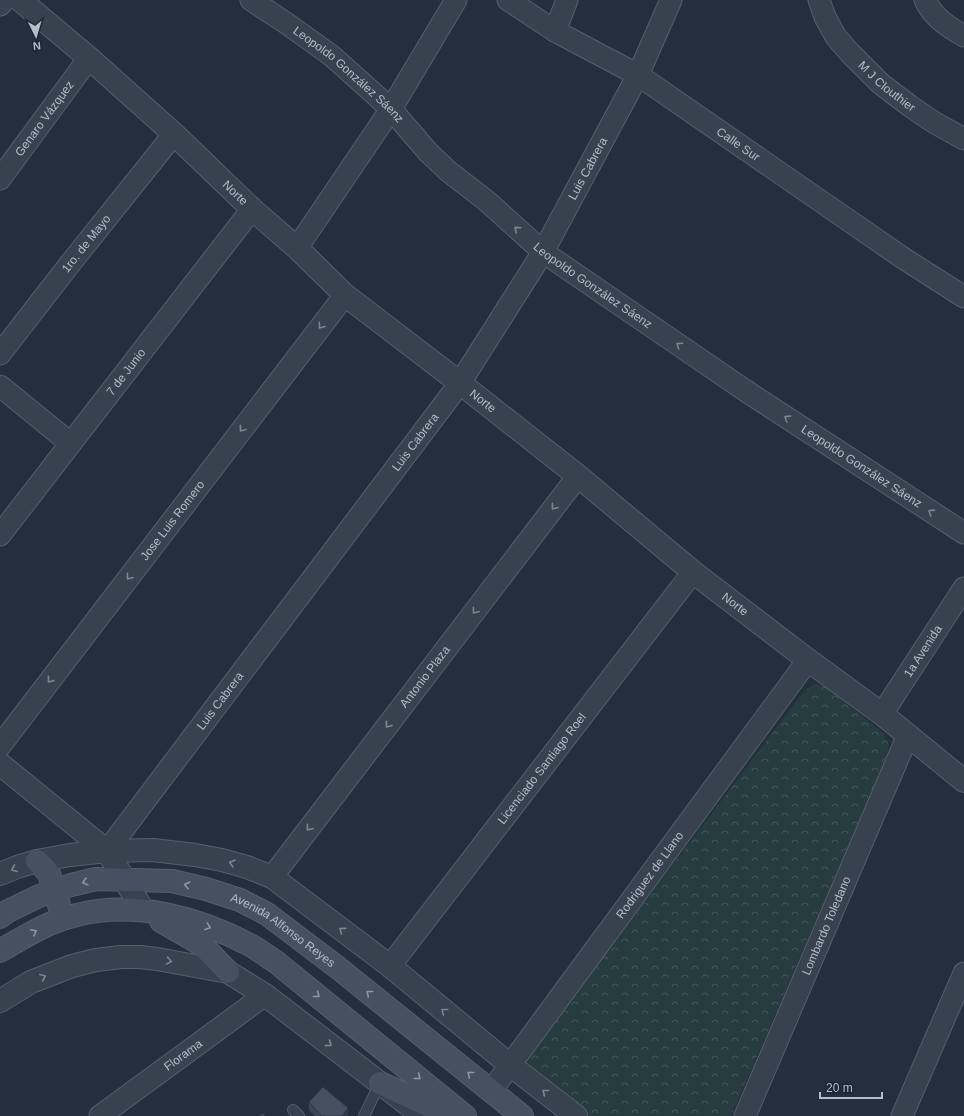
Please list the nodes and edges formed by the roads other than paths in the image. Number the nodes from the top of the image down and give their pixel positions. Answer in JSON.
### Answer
{"nodes":[{"id":1,"x":4,"y":0,"type":"edge"},
{"id":2,"x":20,"y":0,"type":"edge"},
{"id":3,"x":251,"y":0,"type":"edge"},
{"id":4,"x":456,"y":0,"type":"edge"},
{"id":5,"x":508,"y":0,"type":"edge"},
{"id":6,"x":567,"y":0,"type":"edge"},
{"id":7,"x":671,"y":0,"type":"edge"},
{"id":8,"x":925,"y":0,"type":"edge"},
{"id":9,"x":0,"y":5,"type":"edge"},
{"id":10,"x":822,"y":8,"type":"edge"},
{"id":11,"x":555,"y":31,"type":"junction"},
{"id":12,"x":964,"y":36,"type":"edge"},
{"id":13,"x":89,"y":58,"type":"junction"},
{"id":14,"x":638,"y":75,"type":"junction"},
{"id":15,"x":392,"y":109,"type":"junction"},
{"id":16,"x":174,"y":134,"type":"junction"},
{"id":17,"x":964,"y":139,"type":"edge"},
{"id":18,"x":0,"y":179,"type":"edge"},
{"id":19,"x":252,"y":209,"type":"junction"},
{"id":20,"x":297,"y":248,"type":"junction"},
{"id":21,"x":543,"y":252,"type":"junction"},
{"id":22,"x":345,"y":295,"type":"junction"},
{"id":23,"x":964,"y":297,"type":"edge"},
{"id":24,"x":0,"y":354,"type":"edge"},
{"id":25,"x":460,"y":383,"type":"junction"},
{"id":26,"x":0,"y":386,"type":"edge"},
{"id":27,"x":70,"y":443,"type":"junction"},
{"id":28,"x":578,"y":476,"type":"junction"},
{"id":29,"x":964,"y":533,"type":"edge"},
{"id":30,"x":0,"y":535,"type":"edge"},
{"id":31,"x":693,"y":572,"type":"junction"},
{"id":32,"x":964,"y":588,"type":"edge"},
{"id":33,"x":808,"y":660,"type":"junction"},
{"id":34,"x":882,"y":714,"type":"junction"},
{"id":35,"x":908,"y":735,"type":"junction"},
{"id":36,"x":0,"y":746,"type":"edge"},
{"id":37,"x":0,"y":764,"type":"edge"},
{"id":38,"x":964,"y":781,"type":"edge"},
{"id":39,"x":106,"y":851,"type":"junction"},
{"id":40,"x":37,"y":861,"type":"junction"},
{"id":41,"x":0,"y":874,"type":"edge"},
{"id":42,"x":272,"y":877,"type":"junction"},
{"id":43,"x":124,"y":879,"type":"junction"},
{"id":44,"x":54,"y":891,"type":"junction"},
{"id":45,"x":143,"y":910,"type":"junction"},
{"id":46,"x":0,"y":917,"type":"edge"},
{"id":47,"x":63,"y":920,"type":"junction"},
{"id":48,"x":0,"y":951,"type":"edge"},
{"id":49,"x":390,"y":966,"type":"junction"},
{"id":50,"x":228,"y":972,"type":"junction"},
{"id":51,"x":964,"y":973,"type":"edge"},
{"id":52,"x":265,"y":995,"type":"junction"},
{"id":53,"x":0,"y":1002,"type":"edge"},
{"id":54,"x":510,"y":1065,"type":"junction"},
{"id":55,"x":380,"y":1083,"type":"junction"},
{"id":56,"x":491,"y":1090,"type":"junction"},
{"id":57,"x":100,"y":1116,"type":"edge"},
{"id":58,"x":364,"y":1116,"type":"edge"},
{"id":59,"x":423,"y":1116,"type":"edge"},
{"id":60,"x":451,"y":1116,"type":"edge"},
{"id":61,"x":465,"y":1116,"type":"edge"},
{"id":62,"x":522,"y":1116,"type":"edge"},
{"id":63,"x":576,"y":1116,"type":"edge"},
{"id":64,"x":744,"y":1116,"type":"edge"},
{"id":65,"x":902,"y":1116,"type":"edge"}],
"edges":[{"from":1,"to":9,"type":"street"},
{"from":2,"to":13,"type":"street","name":"Norte"},
{"from":3,"to":15,"type":"street","name":"Leopoldo González Sáenz"},
{"from":4,"to":15,"type":"street"},
{"from":5,"to":11,"type":"street","name":"Calle Sur"},
{"from":6,"to":11,"type":"street"},
{"from":7,"to":14,"type":"street","name":"Luis Cabrera"},
{"from":8,"to":12,"type":"street"},
{"from":10,"to":17,"type":"street","name":"M J Clouthier"},
{"from":11,"to":14,"type":"street","name":"Calle Sur"},
{"from":13,"to":16,"type":"street","name":"Norte"},
{"from":13,"to":18,"type":"street","name":"Genaro Vázquez"},
{"from":14,"to":21,"type":"street","name":"Luis Cabrera"},
{"from":14,"to":23,"type":"street","name":"Calle Sur"},
{"from":15,"to":20,"type":"street"},
{"from":21,"to":15,"type":"street","name":"Leopoldo González Sáenz","one_way":true},
{"from":16,"to":19,"type":"street","name":"Norte"},
{"from":16,"to":24,"type":"street","name":"1ro. de Mayo"},
{"from":19,"to":20,"type":"street","name":"Norte"},
{"from":19,"to":27,"type":"street","name":"7 de Junio"},
{"from":20,"to":22,"type":"street","name":"Norte"},
{"from":21,"to":25,"type":"street","name":"Luis Cabrera"},
{"from":29,"to":21,"type":"street","name":"Leopoldo González Sáenz","one_way":true},
{"from":22,"to":25,"type":"street","name":"Norte"},
{"from":22,"to":36,"type":"street","name":"Jose Luis Romero","one_way":true},
{"from":25,"to":28,"type":"street","name":"Norte"},
{"from":25,"to":39,"type":"street","name":"Luis Cabrera"},
{"from":26,"to":27,"type":"street"},
{"from":27,"to":30,"type":"street","name":"7 de Junio"},
{"from":28,"to":31,"type":"street","name":"Norte"},
{"from":28,"to":42,"type":"street","name":"Antonio Plaza","one_way":true},
{"from":31,"to":33,"type":"street","name":"Norte"},
{"from":31,"to":49,"type":"street","name":"Licenciado Santiago Roel"},
{"from":32,"to":34,"type":"street","name":"1a Avenida"},
{"from":33,"to":34,"type":"street","name":"Norte"},
{"from":33,"to":54,"type":"street","name":"Rodriguez de Llano"},
{"from":34,"to":35,"type":"street","name":"Norte"},
{"from":35,"to":38,"type":"street","name":"Norte"},
{"from":35,"to":64,"type":"street","name":"Lombardo Toledano"},
{"from":37,"to":39,"type":"street"},
{"from":39,"to":40,"type":"street"},
{"from":42,"to":39,"type":"street","one_way":true},
{"from":39,"to":43,"type":"street"},
{"from":40,"to":41,"type":"street","one_way":true},
{"from":40,"to":44,"type":"main road"},
{"from":49,"to":42,"type":"street","one_way":true},
{"from":43,"to":44,"type":"main road","name":"Avenida Alfonso Reyes","one_way":true},
{"from":43,"to":45,"type":"street"},
{"from":56,"to":43,"type":"main road","name":"Avenida Alfonso Reyes","one_way":true},
{"from":44,"to":46,"type":"main road","name":"Avenida Alfonso Reyes"},
{"from":44,"to":47,"type":"main road"},
{"from":45,"to":47,"type":"main road"},
{"from":45,"to":50,"type":"main road"},
{"from":45,"to":61,"type":"main road","one_way":true},
{"from":48,"to":47,"type":"main road","one_way":true},
{"from":54,"to":49,"type":"street","one_way":true},
{"from":50,"to":52,"type":"street"},
{"from":53,"to":50,"type":"street","one_way":true},
{"from":51,"to":65,"type":"street"},
{"from":52,"to":55,"type":"street","one_way":true},
{"from":52,"to":57,"type":"street","name":"Florama"},
{"from":54,"to":56,"type":"street","name":"Rodriguez de Llano"},
{"from":63,"to":54,"type":"street","one_way":true},
{"from":55,"to":58,"type":"lane"},
{"from":55,"to":59,"type":"street"},
{"from":55,"to":60,"type":"main road"},
{"from":56,"to":62,"type":"main road","name":"Avenida Alfonso Reyes"}]}
